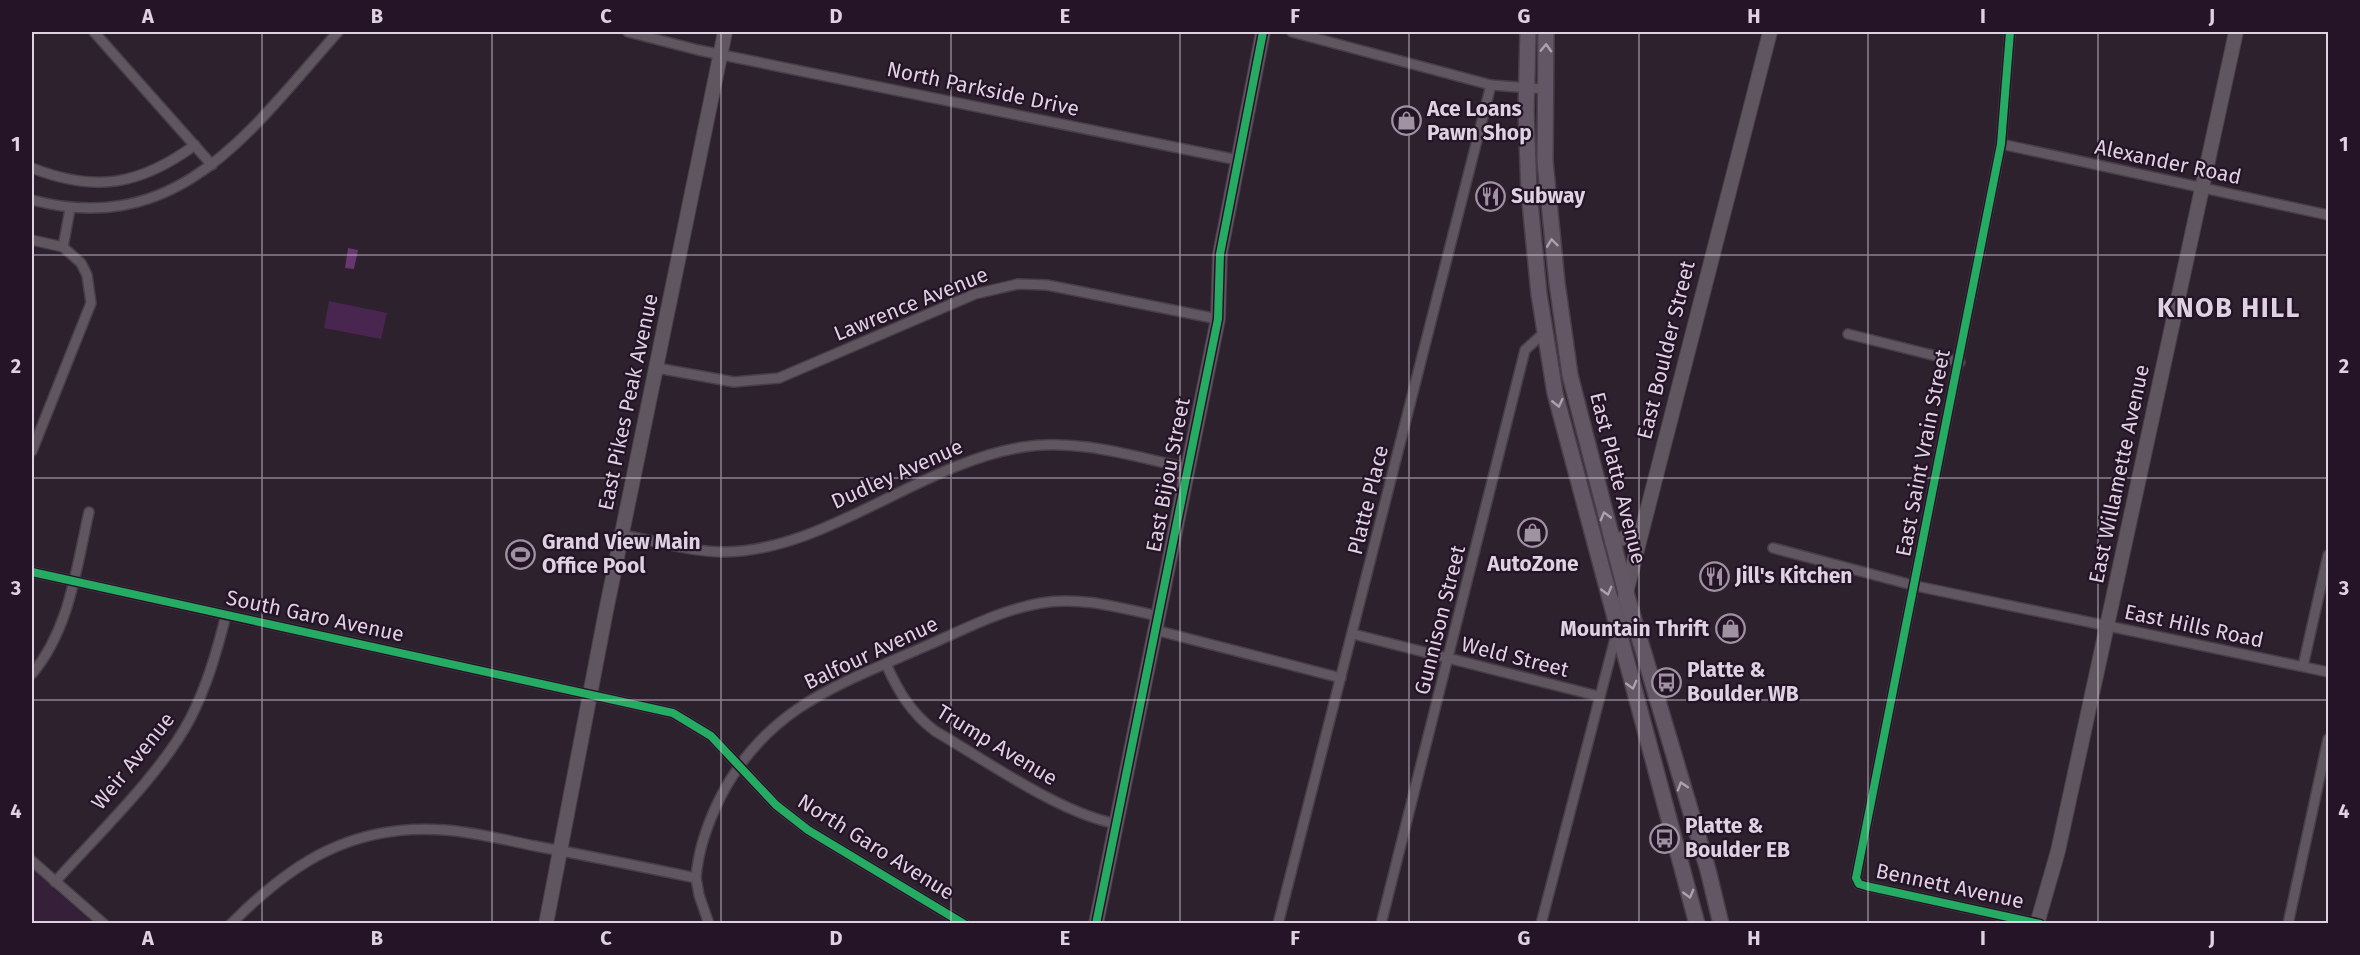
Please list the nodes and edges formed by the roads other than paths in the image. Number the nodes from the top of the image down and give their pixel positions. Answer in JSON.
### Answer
{"nodes":[{"id":1,"x":94,"y":32,"type":"edge"},
{"id":2,"x":338,"y":32,"type":"edge"},
{"id":3,"x":628,"y":32,"type":"edge"},
{"id":4,"x":725,"y":32,"type":"edge"},
{"id":5,"x":1263,"y":32,"type":"edge"},
{"id":6,"x":1292,"y":32,"type":"edge"},
{"id":7,"x":1528,"y":32,"type":"edge"},
{"id":8,"x":1546,"y":32,"type":"edge"},
{"id":9,"x":1770,"y":32,"type":"edge"},
{"id":10,"x":2010,"y":32,"type":"edge"},
{"id":11,"x":2236,"y":32,"type":"edge"},
{"id":12,"x":721,"y":54,"type":"junction"},
{"id":13,"x":1491,"y":85,"type":"junction"},
{"id":14,"x":1526,"y":88,"type":"junction"},
{"id":15,"x":1544,"y":89,"type":"junction"},
{"id":16,"x":2001,"y":144,"type":"junction"},
{"id":17,"x":195,"y":145,"type":"junction"},
{"id":18,"x":1238,"y":160,"type":"junction"},
{"id":19,"x":212,"y":165,"type":"junction"},
{"id":20,"x":32,"y":168,"type":"edge"},
{"id":21,"x":2203,"y":188,"type":"junction"},
{"id":22,"x":32,"y":201,"type":"edge"},
{"id":23,"x":70,"y":209,"type":"junction"},
{"id":24,"x":2328,"y":215,"type":"edge"},
{"id":25,"x":1532,"y":236,"type":"junction"},
{"id":26,"x":32,"y":240,"type":"edge"},
{"id":27,"x":63,"y":247,"type":"junction"},
{"id":28,"x":1558,"y":291,"type":"junction"},
{"id":29,"x":1218,"y":319,"type":"junction"},
{"id":30,"x":1545,"y":332,"type":"junction"},
{"id":31,"x":1848,"y":333,"type":"dead end"},
{"id":32,"x":1960,"y":362,"type":"junction"},
{"id":33,"x":657,"y":368,"type":"junction"},
{"id":34,"x":1570,"y":375,"type":"junction"},
{"id":35,"x":35,"y":430,"type":"edge"},
{"id":36,"x":32,"y":451,"type":"edge"},
{"id":37,"x":1188,"y":468,"type":"junction"},
{"id":38,"x":89,"y":512,"type":"dead end"},
{"id":39,"x":1641,"y":532,"type":"junction"},
{"id":40,"x":622,"y":535,"type":"junction"},
{"id":41,"x":1612,"y":542,"type":"junction"},
{"id":42,"x":1773,"y":548,"type":"dead end"},
{"id":43,"x":2328,"y":555,"type":"edge"},
{"id":44,"x":32,"y":572,"type":"edge"},
{"id":45,"x":74,"y":581,"type":"junction"},
{"id":46,"x":1916,"y":586,"type":"junction"},
{"id":47,"x":1626,"y":593,"type":"junction"},
{"id":48,"x":226,"y":615,"type":"junction"},
{"id":49,"x":1158,"y":616,"type":"junction"},
{"id":50,"x":2107,"y":626,"type":"junction"},
{"id":51,"x":1617,"y":629,"type":"junction"},
{"id":52,"x":1155,"y":630,"type":"junction"},
{"id":53,"x":1353,"y":634,"type":"junction"},
{"id":54,"x":1449,"y":659,"type":"junction"},
{"id":55,"x":886,"y":664,"type":"junction"},
{"id":56,"x":2303,"y":666,"type":"junction"},
{"id":57,"x":2328,"y":672,"type":"edge"},
{"id":58,"x":32,"y":674,"type":"edge"},
{"id":59,"x":1341,"y":678,"type":"junction"},
{"id":60,"x":591,"y":693,"type":"junction"},
{"id":61,"x":1598,"y":696,"type":"junction"},
{"id":62,"x":2328,"y":739,"type":"edge"},
{"id":63,"x":739,"y":765,"type":"junction"},
{"id":64,"x":1117,"y":824,"type":"junction"},
{"id":65,"x":560,"y":850,"type":"junction"},
{"id":66,"x":32,"y":861,"type":"edge"},
{"id":67,"x":696,"y":878,"type":"junction"},
{"id":68,"x":1856,"y":878,"type":"joint"},
{"id":69,"x":55,"y":882,"type":"junction"},
{"id":70,"x":2038,"y":923,"type":"edge"},
{"id":71,"x":104,"y":924,"type":"edge"},
{"id":72,"x":231,"y":924,"type":"edge"},
{"id":73,"x":546,"y":924,"type":"edge"},
{"id":74,"x":709,"y":924,"type":"edge"},
{"id":75,"x":964,"y":924,"type":"edge"},
{"id":76,"x":1096,"y":924,"type":"edge"},
{"id":77,"x":1278,"y":924,"type":"edge"},
{"id":78,"x":1381,"y":924,"type":"edge"},
{"id":79,"x":1541,"y":924,"type":"edge"},
{"id":80,"x":1697,"y":924,"type":"edge"},
{"id":81,"x":1720,"y":924,"type":"edge"},
{"id":82,"x":2288,"y":924,"type":"edge"}],
"edges":[{"from":1,"to":17,"type":"street"},
{"from":2,"to":19,"type":"street"},
{"from":3,"to":12,"type":"street","name":"North Parkside Drive"},
{"from":4,"to":12,"type":"street","name":"East Pikes Peak Avenue"},
{"from":5,"to":18,"type":"street","name":"East Bijou Street"},
{"from":6,"to":13,"type":"street"},
{"from":7,"to":14,"type":"main road","name":"East Platte Avenue"},
{"from":15,"to":8,"type":"main road","name":"East Platte Avenue","one_way":true},
{"from":9,"to":39,"type":"street","name":"East Boulder Street"},
{"from":10,"to":16,"type":"street","name":"East Saint Vrain Street"},
{"from":11,"to":21,"type":"street","name":"East Willamette Avenue"},
{"from":12,"to":18,"type":"street","name":"North Parkside Drive"},
{"from":12,"to":33,"type":"street","name":"East Pikes Peak Avenue"},
{"from":13,"to":14,"type":"street"},
{"from":13,"to":53,"type":"street","name":"Platte Place"},
{"from":14,"to":15,"type":"street"},
{"from":14,"to":25,"type":"main road","name":"East Platte Avenue"},
{"from":28,"to":15,"type":"main road","name":"East Platte Avenue","one_way":true},
{"from":16,"to":21,"type":"street","name":"Alexander Road"},
{"from":16,"to":32,"type":"street","name":"East Saint Vrain Street"},
{"from":17,"to":19,"type":"street"},
{"from":17,"to":20,"type":"street"},
{"from":18,"to":29,"type":"street","name":"East Bijou Street"},
{"from":19,"to":23,"type":"street"},
{"from":21,"to":24,"type":"street","name":"Alexander Road"},
{"from":21,"to":50,"type":"street","name":"East Willamette Avenue"},
{"from":22,"to":23,"type":"street"},
{"from":23,"to":27,"type":"street"},
{"from":25,"to":28,"type":"main road"},
{"from":25,"to":30,"type":"main road","name":"East Platte Avenue"},
{"from":26,"to":27,"type":"street"},
{"from":27,"to":35,"type":"street"},
{"from":28,"to":34,"type":"main road","name":"East Platte Avenue"},
{"from":29,"to":33,"type":"street","name":"Lawrence Avenue"},
{"from":29,"to":37,"type":"street","name":"East Bijou Street"},
{"from":30,"to":34,"type":"main road"},
{"from":30,"to":51,"type":"main road","name":"East Platte Avenue","one_way":true},
{"from":30,"to":54,"type":"street","name":"Gunnison Street"},
{"from":31,"to":32,"type":"street"},
{"from":32,"to":46,"type":"street","name":"East Saint Vrain Street"},
{"from":33,"to":40,"type":"street","name":"East Pikes Peak Avenue"},
{"from":41,"to":34,"type":"main road","name":"East Platte Avenue","one_way":true},
{"from":35,"to":36,"type":"street"},
{"from":37,"to":40,"type":"street","name":"Dudley Avenue"},
{"from":37,"to":49,"type":"street","name":"East Bijou Street"},
{"from":38,"to":45,"type":"street"},
{"from":39,"to":41,"type":"street"},
{"from":39,"to":47,"type":"street","name":"East Boulder Street"},
{"from":40,"to":60,"type":"street","name":"East Pikes Peak Avenue"},
{"from":41,"to":47,"type":"main road","name":"East Platte Avenue"},
{"from":42,"to":46,"type":"street","name":"East Hills Road"},
{"from":43,"to":56,"type":"street"},
{"from":44,"to":45,"type":"street","name":"South Garo Avenue"},
{"from":45,"to":48,"type":"street","name":"South Garo Avenue"},
{"from":45,"to":58,"type":"street"},
{"from":46,"to":50,"type":"street","name":"East Hills Road"},
{"from":46,"to":68,"type":"street","name":"East Saint Vrain Street"},
{"from":47,"to":51,"type":"street","name":"East Boulder Street"},
{"from":81,"to":47,"type":"main road","name":"East Platte Avenue","one_way":true},
{"from":48,"to":60,"type":"street","name":"South Garo Avenue"},
{"from":48,"to":69,"type":"street","name":"Weir Avenue"},
{"from":49,"to":52,"type":"street","name":"East Bijou Street"},
{"from":49,"to":55,"type":"street","name":"Balfour Avenue"},
{"from":50,"to":56,"type":"street","name":"East Hills Road"},
{"from":50,"to":70,"type":"street","name":"East Willamette Avenue"},
{"from":51,"to":61,"type":"street","name":"East Boulder Street"},
{"from":51,"to":80,"type":"main road","name":"East Platte Avenue","one_way":true},
{"from":52,"to":59,"type":"street"},
{"from":52,"to":64,"type":"street","name":"East Bijou Street"},
{"from":53,"to":54,"type":"street","name":"Weld Street"},
{"from":53,"to":59,"type":"street","name":"Platte Place"},
{"from":54,"to":61,"type":"street","name":"Weld Street"},
{"from":54,"to":78,"type":"street","name":"Gunnison Street"},
{"from":55,"to":63,"type":"street","name":"Balfour Avenue"},
{"from":55,"to":64,"type":"street","name":"Trump Avenue"},
{"from":56,"to":57,"type":"street","name":"East Hills Road"},
{"from":59,"to":77,"type":"street","name":"Platte Place"},
{"from":60,"to":63,"type":"street","name":"North Garo Avenue"},
{"from":60,"to":65,"type":"street","name":"East Pikes Peak Avenue"},
{"from":61,"to":79,"type":"street","name":"East Boulder Street"},
{"from":62,"to":82,"type":"street"},
{"from":63,"to":67,"type":"street","name":"Balfour Avenue"},
{"from":63,"to":75,"type":"street","name":"North Garo Avenue"},
{"from":64,"to":76,"type":"street","name":"East Bijou Street"},
{"from":65,"to":67,"type":"street"},
{"from":65,"to":72,"type":"street"},
{"from":65,"to":73,"type":"street","name":"East Pikes Peak Avenue"},
{"from":66,"to":69,"type":"street"},
{"from":67,"to":74,"type":"street"},
{"from":68,"to":70,"type":"street","name":"Bennett Avenue"},
{"from":69,"to":71,"type":"street"}]}
